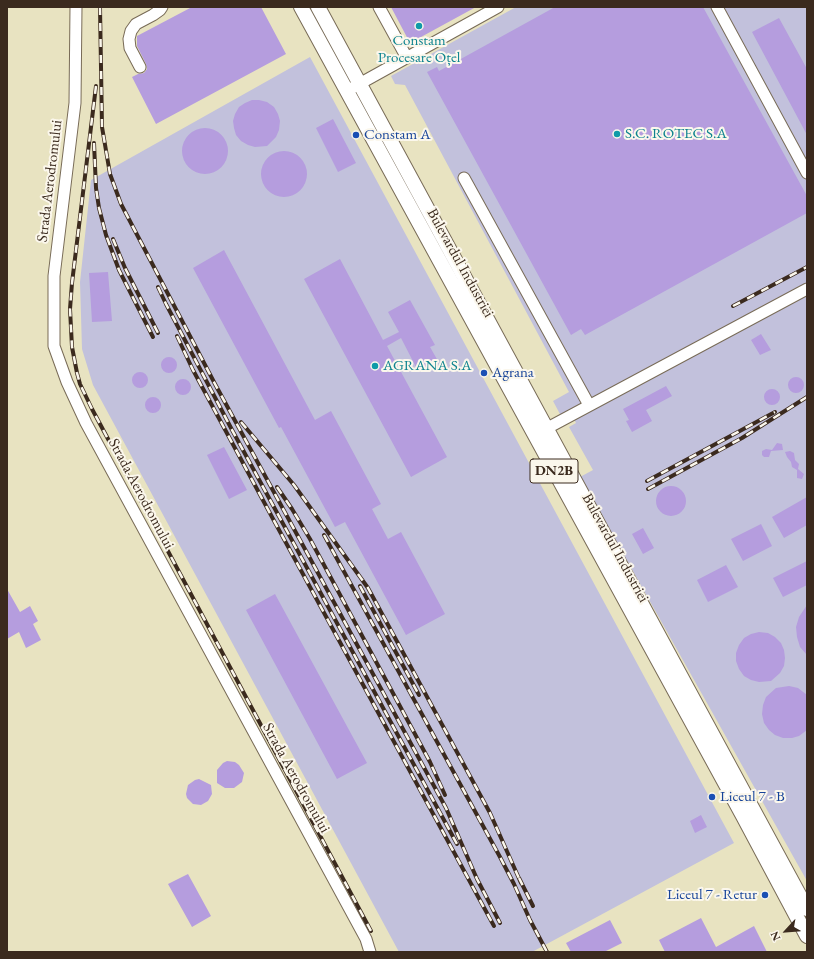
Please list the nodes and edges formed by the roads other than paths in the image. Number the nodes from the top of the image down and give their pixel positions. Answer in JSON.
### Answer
{"nodes":[{"id":1,"x":76,"y":7,"type":"edge"},
{"id":2,"x":162,"y":7,"type":"edge"},
{"id":3,"x":301,"y":7,"type":"edge"},
{"id":4,"x":318,"y":7,"type":"edge"},
{"id":5,"x":379,"y":7,"type":"edge"},
{"id":6,"x":498,"y":7,"type":"edge"},
{"id":7,"x":717,"y":7,"type":"edge"},
{"id":8,"x":407,"y":58,"type":"junction"},
{"id":9,"x":140,"y":67,"type":"dead end"},
{"id":10,"x":353,"y":88,"type":"junction"},
{"id":11,"x":807,"y":173,"type":"edge"},
{"id":12,"x":464,"y":178,"type":"dead end"},
{"id":13,"x":807,"y":289,"type":"edge"},
{"id":14,"x":589,"y":405,"type":"junction"},
{"id":15,"x":540,"y":432,"type":"junction"},
{"id":16,"x":798,"y":894,"type":"edge"},
{"id":17,"x":807,"y":908,"type":"edge"},
{"id":18,"x":807,"y":936,"type":"edge"},
{"id":19,"x":370,"y":952,"type":"edge"}],
"edges":[{"from":1,"to":19,"type":"street","name":"Strada Aerodromului"},
{"from":2,"to":9,"type":"street"},
{"from":3,"to":10,"type":"main road","name":"Bulevardul Industriei","number":"DN2B"},
{"from":4,"to":10,"type":"main road","name":"Bulevardul Industriei","number":"DN2B"},
{"from":5,"to":8,"type":"street"},
{"from":6,"to":8,"type":"street"},
{"from":7,"to":11,"type":"street"},
{"from":8,"to":10,"type":"street"},
{"from":10,"to":15,"type":"main road","name":"Bulevardul Industriei","number":"DN2B"},
{"from":12,"to":14,"type":"street"},
{"from":13,"to":14,"type":"street"},
{"from":14,"to":15,"type":"street"},
{"from":15,"to":16,"type":"main road","name":"Bulevardul Industriei","number":"DN2B"},
{"from":16,"to":17,"type":"main road","name":"Bulevardul Industriei","number":"DN2B"},
{"from":16,"to":18,"type":"main road","name":"Bulevardul Industriei","number":"DN2B"}]}
